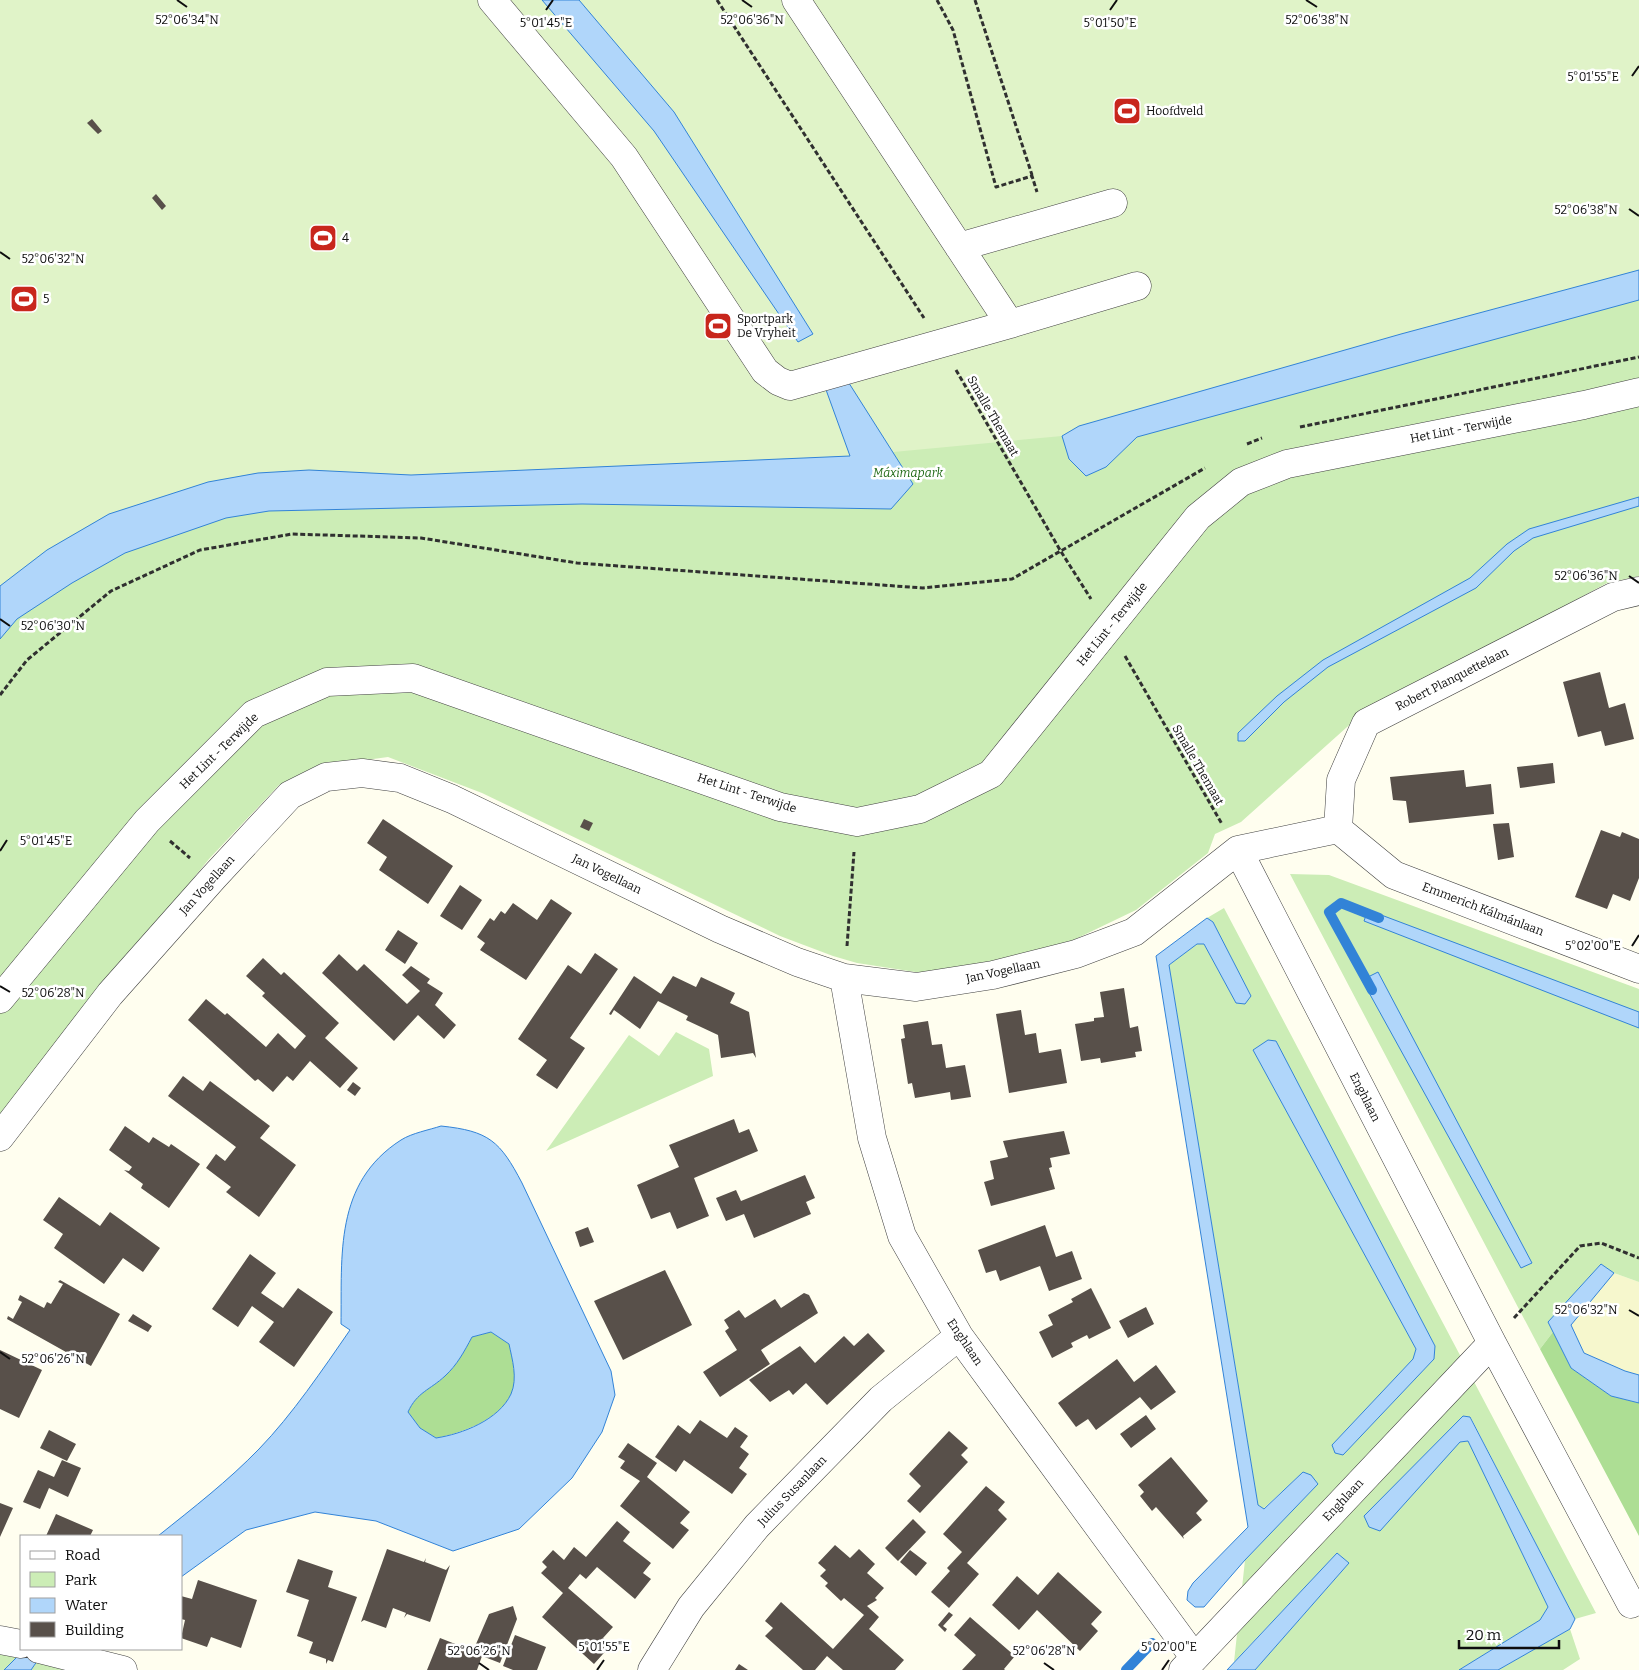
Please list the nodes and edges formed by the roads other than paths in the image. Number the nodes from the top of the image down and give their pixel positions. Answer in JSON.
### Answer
{"nodes":[{"id":1,"x":492,"y":0,"type":"edge"},
{"id":2,"x":796,"y":0,"type":"edge"},
{"id":3,"x":1113,"y":203,"type":"dead end"},
{"id":4,"x":959,"y":247,"type":"junction"},
{"id":5,"x":1137,"y":286,"type":"dead end"},
{"id":6,"x":1010,"y":324,"type":"junction"},
{"id":7,"x":1639,"y":392,"type":"edge"},
{"id":8,"x":1639,"y":591,"type":"edge"},
{"id":9,"x":1338,"y":830,"type":"junction"},
{"id":10,"x":1238,"y":850,"type":"junction"},
{"id":11,"x":1639,"y":969,"type":"edge"},
{"id":12,"x":844,"y":978,"type":"junction"},
{"id":13,"x":0,"y":999,"type":"edge"},
{"id":14,"x":0,"y":1137,"type":"edge"},
{"id":15,"x":959,"y":1336,"type":"junction"},
{"id":16,"x":1492,"y":1343,"type":"junction"},
{"id":17,"x":1631,"y":1604,"type":"dead end"},
{"id":18,"x":42,"y":1650,"type":"edge"},
{"id":19,"x":1188,"y":1664,"type":"edge"},
{"id":20,"x":123,"y":1670,"type":"edge"},
{"id":21,"x":652,"y":1670,"type":"edge"}],
"edges":[{"from":1,"to":6,"type":"street"},
{"from":2,"to":4,"type":"street"},
{"from":3,"to":4,"type":"street"},
{"from":4,"to":6,"type":"street"},
{"from":5,"to":6,"type":"street"},
{"from":7,"to":13,"type":"street","name":"Het Lint - Terwijde"},
{"from":8,"to":9,"type":"street","name":"Robert Planquettelaan"},
{"from":9,"to":10,"type":"street","name":"Jan Vogellaan"},
{"from":9,"to":11,"type":"street","name":"Emmerich Kálmánlaan"},
{"from":10,"to":12,"type":"street","name":"Jan Vogellaan"},
{"from":10,"to":16,"type":"street","name":"Enghlaan"},
{"from":12,"to":14,"type":"street","name":"Jan Vogellaan"},
{"from":12,"to":15,"type":"street","name":"Enghlaan"},
{"from":15,"to":19,"type":"street","name":"Enghlaan"},
{"from":15,"to":21,"type":"street","name":"Julius Susanlaan"},
{"from":16,"to":17,"type":"street","name":"Enghlaan"},
{"from":16,"to":19,"type":"street","name":"Enghlaan"},
{"from":18,"to":20,"type":"street"}]}
